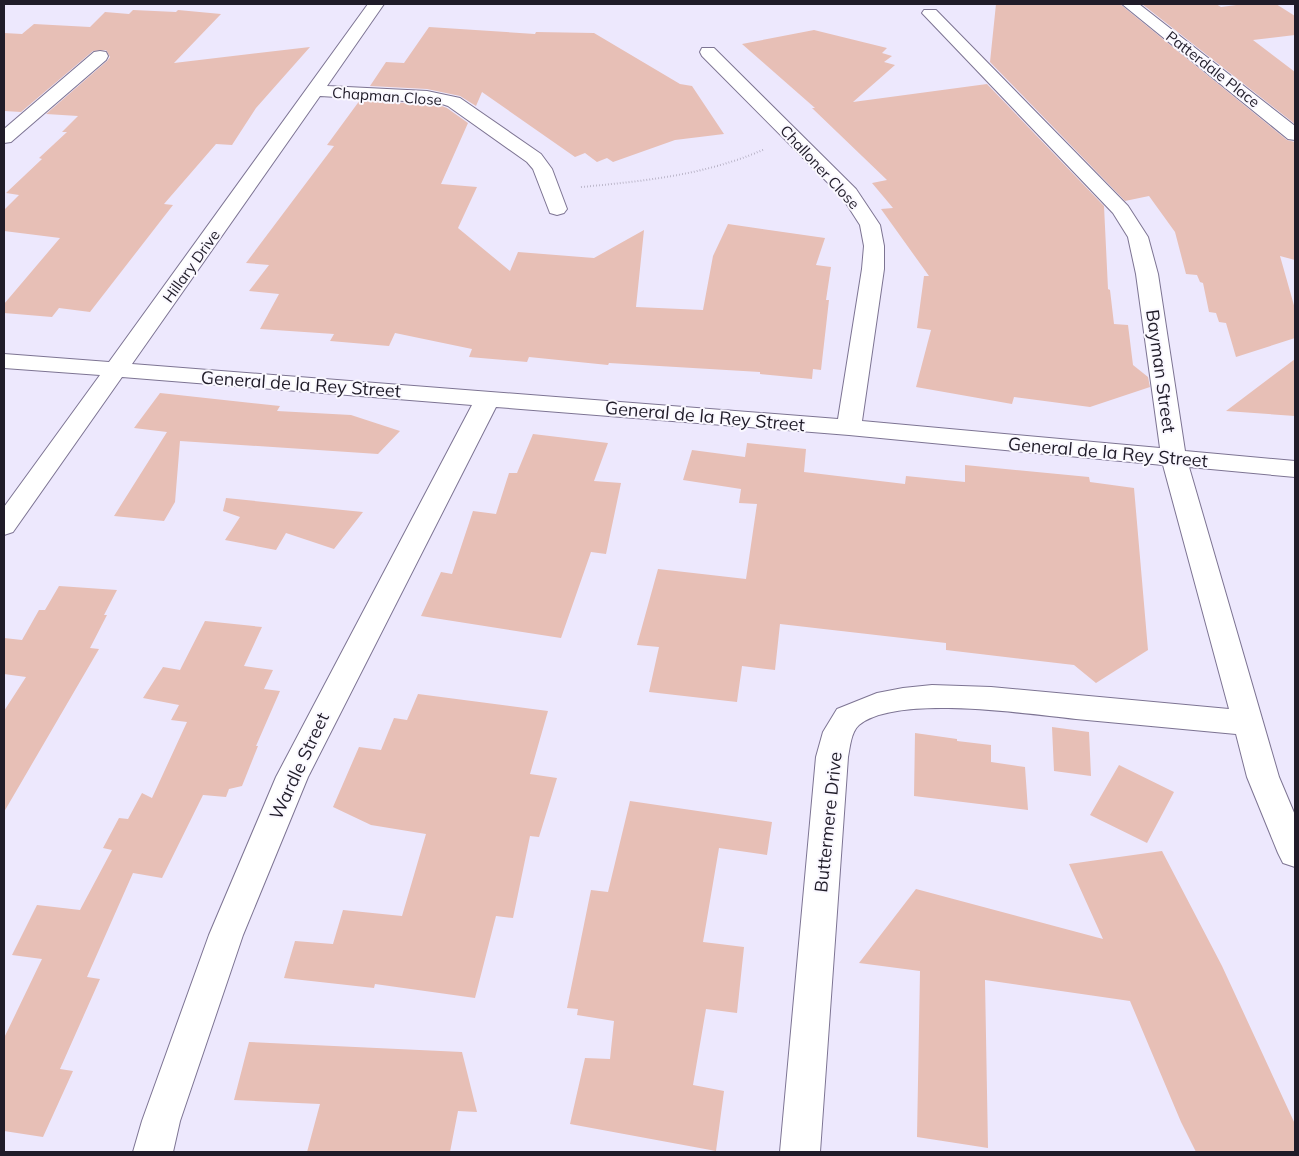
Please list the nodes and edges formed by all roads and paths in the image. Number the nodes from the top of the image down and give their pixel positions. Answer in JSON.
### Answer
{"nodes":[{"id":1,"x":376,"y":4,"type":"edge"},
{"id":2,"x":1130,"y":4,"type":"edge"},
{"id":3,"x":930,"y":13,"type":"dead end"},
{"id":4,"x":708,"y":52,"type":"dead end"},
{"id":5,"x":100,"y":56,"type":"dead end"},
{"id":6,"x":316,"y":91,"type":"junction"},
{"id":7,"x":792,"y":135,"type":"junction"},
{"id":8,"x":1295,"y":135,"type":"edge"},
{"id":9,"x":4,"y":138,"type":"edge"},
{"id":10,"x":551,"y":189,"type":"junction"},
{"id":11,"x":557,"y":209,"type":"dead end"},
{"id":12,"x":4,"y":360,"type":"edge"},
{"id":13,"x":114,"y":371,"type":"junction"},
{"id":14,"x":488,"y":398,"type":"junction"},
{"id":15,"x":848,"y":427,"type":"junction"},
{"id":16,"x":1174,"y":459,"type":"junction"},
{"id":17,"x":1295,"y":468,"type":"edge"},
{"id":18,"x":4,"y":526,"type":"edge"},
{"id":19,"x":1247,"y":723,"type":"junction"},
{"id":20,"x":1295,"y":854,"type":"edge"},
{"id":21,"x":153,"y":1152,"type":"edge"},
{"id":22,"x":800,"y":1152,"type":"edge"}],
"edges":[{"from":1,"to":6,"type":"street","name":"Hillary Drive"},
{"from":2,"to":8,"type":"street","name":"Patterdale Place"},
{"from":3,"to":16,"type":"street","name":"Bayman Street"},
{"from":4,"to":7,"type":"street","name":"Challoner Close"},
{"from":5,"to":9,"type":"street"},
{"from":6,"to":10,"type":"street","name":"Chapman Close"},
{"from":6,"to":13,"type":"street","name":"Hillary Drive"},
{"from":7,"to":10,"type":"path"},
{"from":7,"to":15,"type":"street","name":"Challoner Close"},
{"from":10,"to":11,"type":"street","name":"Chapman Close"},
{"from":12,"to":13,"type":"street","name":"General de la Rey Street"},
{"from":13,"to":14,"type":"street","name":"General de la Rey Street"},
{"from":13,"to":18,"type":"street","name":"Hillary Drive"},
{"from":14,"to":15,"type":"street","name":"General de la Rey Street"},
{"from":14,"to":21,"type":"street","name":"Wardle Street"},
{"from":15,"to":16,"type":"street","name":"General de la Rey Street"},
{"from":16,"to":17,"type":"street","name":"General de la Rey Street"},
{"from":16,"to":19,"type":"street","name":"Bayman Street"},
{"from":19,"to":20,"type":"street","name":"Bayman Street"},
{"from":19,"to":22,"type":"street","name":"Buttermere Drive"}]}
